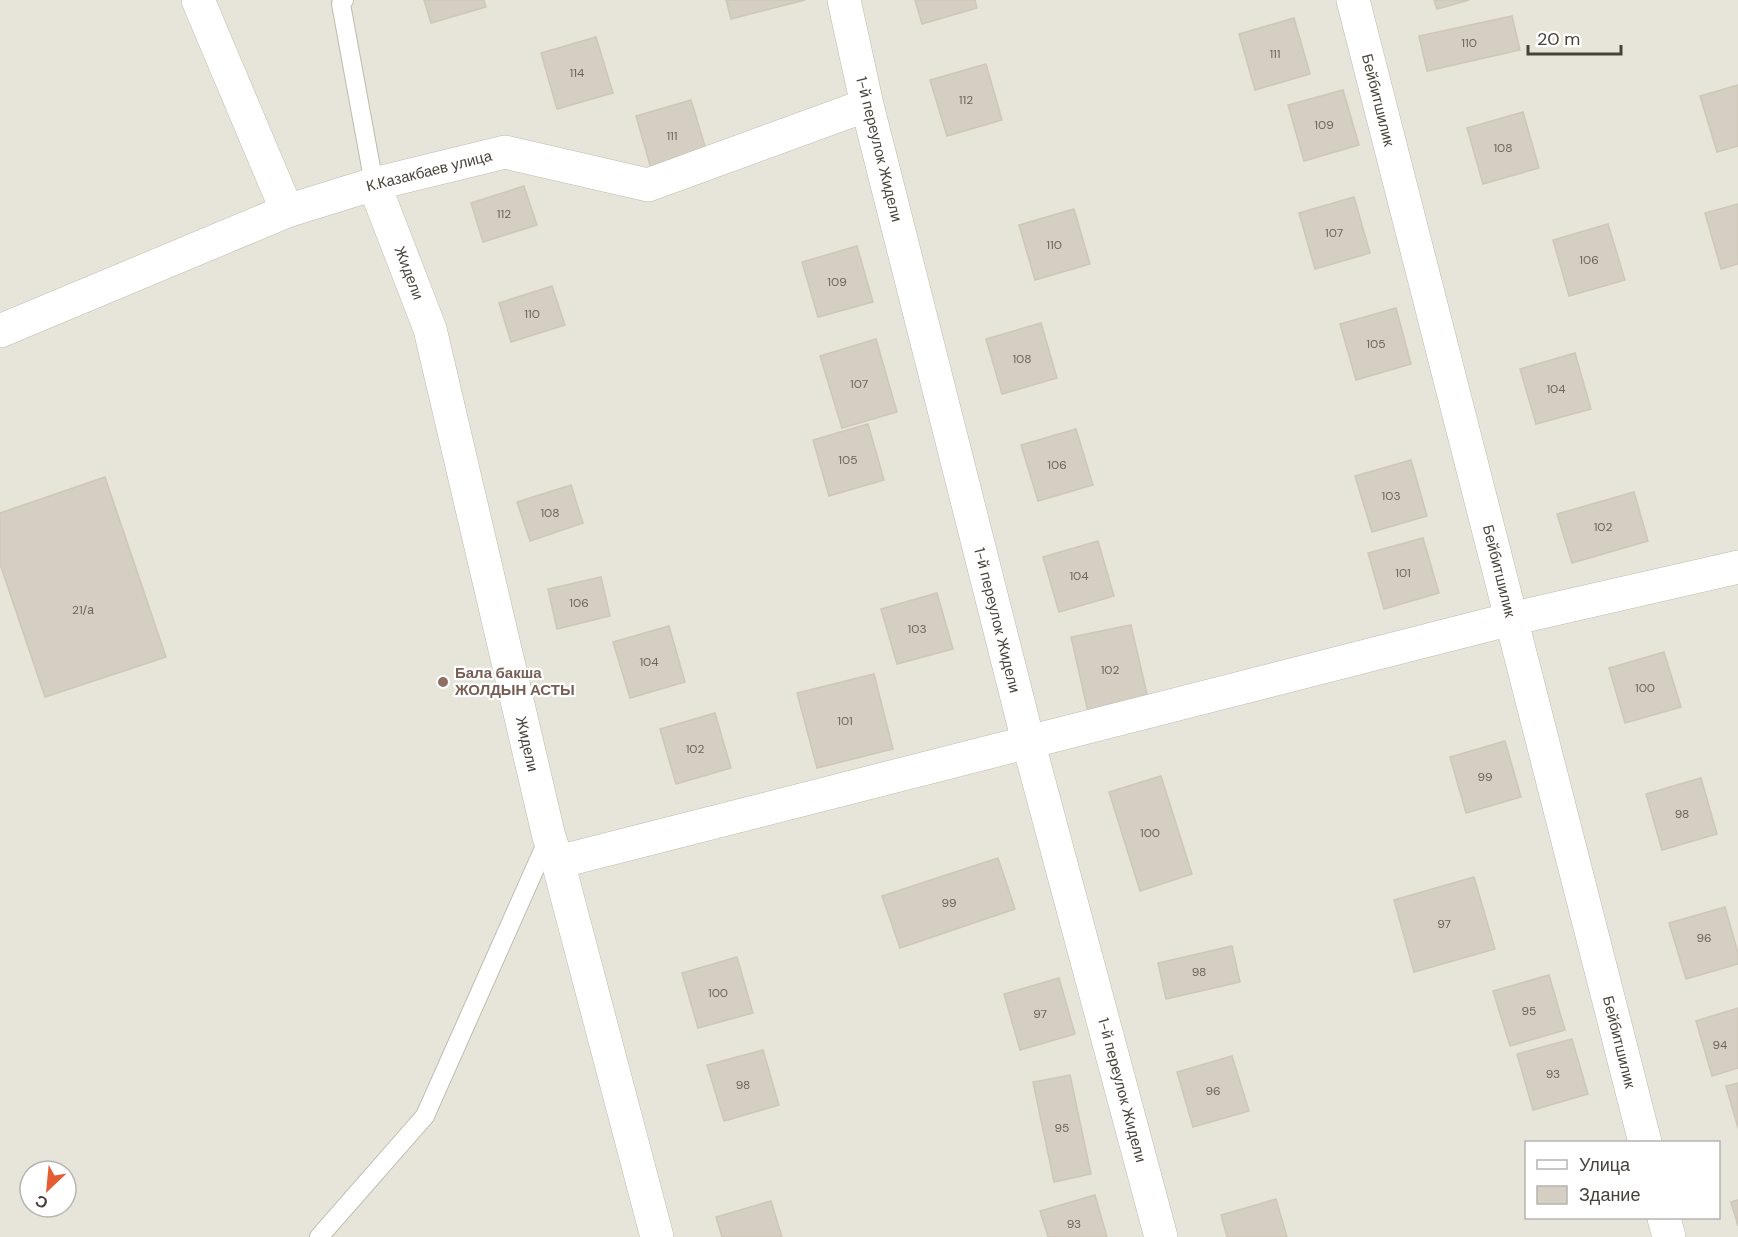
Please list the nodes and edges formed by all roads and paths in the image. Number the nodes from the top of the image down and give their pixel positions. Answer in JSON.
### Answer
{"nodes":[{"id":1,"x":198,"y":0,"type":"edge"},
{"id":2,"x":344,"y":0,"type":"edge"},
{"id":3,"x":844,"y":0,"type":"edge"},
{"id":4,"x":1353,"y":0,"type":"edge"},
{"id":5,"x":867,"y":105,"type":"junction"},
{"id":6,"x":375,"y":184,"type":"junction"},
{"id":7,"x":287,"y":211,"type":"junction"},
{"id":8,"x":0,"y":331,"type":"edge"},
{"id":9,"x":1738,"y":567,"type":"edge"},
{"id":10,"x":1511,"y":619,"type":"junction"},
{"id":11,"x":1028,"y":741,"type":"junction"},
{"id":12,"x":553,"y":849,"type":"junction"},
{"id":13,"x":1644,"y":1141,"type":"edge"},
{"id":14,"x":1664,"y":1219,"type":"edge"},
{"id":15,"x":319,"y":1237,"type":"edge"},
{"id":16,"x":657,"y":1237,"type":"edge"},
{"id":17,"x":1161,"y":1237,"type":"edge"},
{"id":18,"x":1669,"y":1237,"type":"edge"}],
"edges":[{"from":1,"to":7,"type":"street"},
{"from":2,"to":6,"type":"lane"},
{"from":3,"to":5,"type":"street","name":"1-й переулок Жидели"},
{"from":4,"to":10,"type":"street","name":"Бейбитшилик"},
{"from":5,"to":6,"type":"street","name":"К.Казакбаев улица"},
{"from":5,"to":11,"type":"street","name":"1-й переулок Жидели"},
{"from":6,"to":7,"type":"street","name":"К.Казакбаев улица"},
{"from":6,"to":12,"type":"street","name":"Жидели"},
{"from":7,"to":8,"type":"street","name":"К.Казакбаев улица"},
{"from":9,"to":10,"type":"street"},
{"from":10,"to":11,"type":"street"},
{"from":10,"to":13,"type":"street","name":"Бейбитшилик"},
{"from":11,"to":12,"type":"street"},
{"from":11,"to":17,"type":"street","name":"1-й переулок Жидели"},
{"from":12,"to":15,"type":"lane"},
{"from":12,"to":16,"type":"street","name":"Жидели"},
{"from":14,"to":18,"type":"street"}]}
